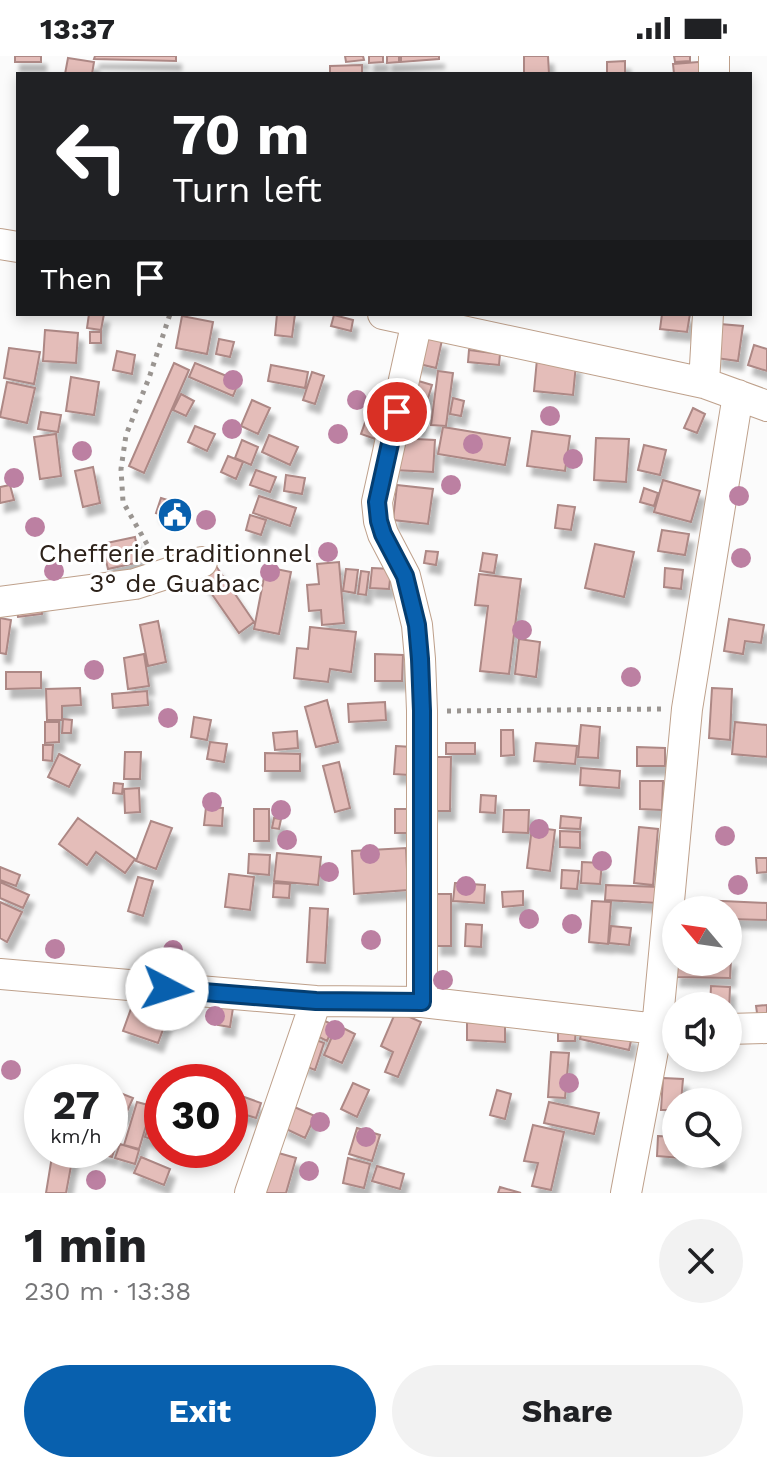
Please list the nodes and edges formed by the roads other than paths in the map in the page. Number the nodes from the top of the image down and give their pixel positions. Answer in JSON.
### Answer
{"nodes":[{"id":1,"x":393,"y":316,"type":"edge"},
{"id":2,"x":708,"y":316,"type":"edge"},
{"id":3,"x":417,"y":321,"type":"junction"},
{"id":4,"x":704,"y":383,"type":"junction"},
{"id":5,"x":738,"y":395,"type":"junction"},
{"id":6,"x":767,"y":406,"type":"edge"},
{"id":7,"x":202,"y":562,"type":"dead end"},
{"id":8,"x":0,"y":602,"type":"edge"},
{"id":9,"x":0,"y":974,"type":"edge"},
{"id":10,"x":669,"y":992,"type":"edge"},
{"id":11,"x":316,"y":1001,"type":"junction"},
{"id":12,"x":422,"y":1002,"type":"junction"},
{"id":13,"x":662,"y":1028,"type":"edge"},
{"id":14,"x":767,"y":1028,"type":"edge"},
{"id":15,"x":742,"y":1029,"type":"edge"},
{"id":16,"x":662,"y":1049,"type":"edge"},
{"id":17,"x":250,"y":1193,"type":"edge"},
{"id":18,"x":626,"y":1193,"type":"edge"}],
"edges":[{"from":1,"to":3,"type":"street"},
{"from":2,"to":4,"type":"street"},
{"from":3,"to":4,"type":"street"},
{"from":3,"to":12,"type":"street"},
{"from":4,"to":5,"type":"street"},
{"from":5,"to":6,"type":"street"},
{"from":5,"to":10,"type":"street"},
{"from":7,"to":8,"type":"street"},
{"from":9,"to":11,"type":"street"},
{"from":11,"to":12,"type":"street"},
{"from":11,"to":17,"type":"street"},
{"from":12,"to":13,"type":"street"},
{"from":14,"to":15,"type":"street"},
{"from":16,"to":18,"type":"street"}]}
